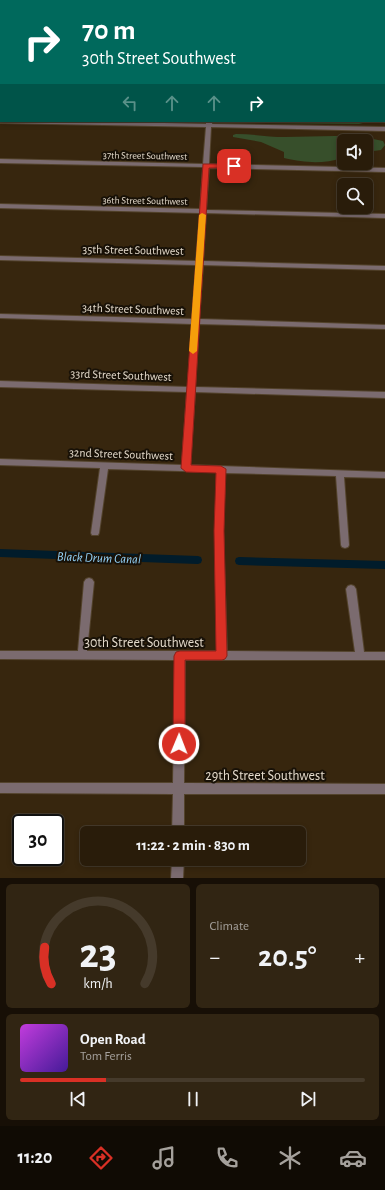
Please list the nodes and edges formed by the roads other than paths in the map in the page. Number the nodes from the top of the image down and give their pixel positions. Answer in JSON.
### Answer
{"nodes":[{"id":1,"x":105,"y":122,"type":"edge"},
{"id":2,"x":209,"y":123,"type":"edge"},
{"id":3,"x":385,"y":129,"type":"edge"},
{"id":4,"x":0,"y":161,"type":"edge"},
{"id":5,"x":206,"y":166,"type":"junction"},
{"id":6,"x":385,"y":170,"type":"edge"},
{"id":7,"x":0,"y":206,"type":"edge"},
{"id":8,"x":202,"y":211,"type":"junction"},
{"id":9,"x":385,"y":216,"type":"edge"},
{"id":10,"x":0,"y":258,"type":"edge"},
{"id":11,"x":199,"y":263,"type":"junction"},
{"id":12,"x":385,"y":268,"type":"edge"},
{"id":13,"x":0,"y":316,"type":"edge"},
{"id":14,"x":195,"y":322,"type":"junction"},
{"id":15,"x":385,"y":327,"type":"edge"},
{"id":16,"x":0,"y":384,"type":"edge"},
{"id":17,"x":191,"y":389,"type":"junction"},
{"id":18,"x":385,"y":395,"type":"edge"},
{"id":19,"x":0,"y":462,"type":"edge"},
{"id":20,"x":104,"y":466,"type":"junction"},
{"id":21,"x":186,"y":468,"type":"junction"},
{"id":22,"x":221,"y":469,"type":"junction"},
{"id":23,"x":340,"y":473,"type":"junction"},
{"id":24,"x":385,"y":475,"type":"edge"},
{"id":25,"x":94,"y":533,"type":"dead end"},
{"id":26,"x":345,"y":545,"type":"dead end"},
{"id":27,"x":89,"y":582,"type":"dead end"},
{"id":28,"x":351,"y":589,"type":"dead end"},
{"id":29,"x":0,"y":655,"type":"edge"},
{"id":30,"x":82,"y":656,"type":"junction"},
{"id":31,"x":180,"y":656,"type":"junction"},
{"id":32,"x":222,"y":656,"type":"junction"},
{"id":33,"x":360,"y":656,"type":"junction"},
{"id":34,"x":385,"y":656,"type":"edge"},
{"id":35,"x":0,"y":788,"type":"edge"},
{"id":36,"x":179,"y":788,"type":"junction"},
{"id":37,"x":385,"y":789,"type":"edge"},
{"id":38,"x":178,"y":826,"type":"edge"},
{"id":39,"x":178,"y":866,"type":"edge"},
{"id":40,"x":177,"y":878,"type":"edge"}],
"edges":[{"from":1,"to":2,"type":"street"},
{"from":2,"to":3,"type":"street"},
{"from":2,"to":5,"type":"street"},
{"from":4,"to":5,"type":"street","name":"37th Street Southwest"},
{"from":5,"to":6,"type":"street","name":"37th Street Southwest"},
{"from":5,"to":8,"type":"street"},
{"from":7,"to":8,"type":"street","name":"36th Street Southwest"},
{"from":8,"to":9,"type":"street","name":"36th Street Southwest"},
{"from":8,"to":11,"type":"street"},
{"from":10,"to":11,"type":"street","name":"35th Street Southwest"},
{"from":11,"to":12,"type":"street","name":"35th Street Southwest"},
{"from":11,"to":14,"type":"street"},
{"from":13,"to":14,"type":"street","name":"34th Street Southwest"},
{"from":14,"to":15,"type":"street","name":"34th Street Southwest"},
{"from":14,"to":17,"type":"street"},
{"from":16,"to":17,"type":"street","name":"33rd Street Southwest"},
{"from":17,"to":18,"type":"street","name":"33rd Street Southwest"},
{"from":17,"to":21,"type":"street"},
{"from":19,"to":20,"type":"street","name":"32nd Street Southwest"},
{"from":20,"to":21,"type":"street","name":"32nd Street Southwest"},
{"from":20,"to":25,"type":"street"},
{"from":21,"to":22,"type":"street","name":"32nd Street Southwest"},
{"from":22,"to":23,"type":"street","name":"32nd Street Southwest"},
{"from":22,"to":32,"type":"street"},
{"from":23,"to":24,"type":"street","name":"32nd Street Southwest"},
{"from":23,"to":26,"type":"street"},
{"from":27,"to":30,"type":"street"},
{"from":28,"to":33,"type":"street"},
{"from":29,"to":30,"type":"street","name":"30th Street Southwest"},
{"from":30,"to":31,"type":"street","name":"30th Street Southwest"},
{"from":31,"to":32,"type":"street","name":"30th Street Southwest"},
{"from":31,"to":36,"type":"street"},
{"from":32,"to":33,"type":"street","name":"30th Street Southwest"},
{"from":33,"to":34,"type":"street","name":"30th Street Southwest"},
{"from":35,"to":36,"type":"street","name":"29th Street Southwest"},
{"from":36,"to":37,"type":"street","name":"29th Street Southwest"},
{"from":36,"to":38,"type":"street"},
{"from":39,"to":40,"type":"street"}]}
